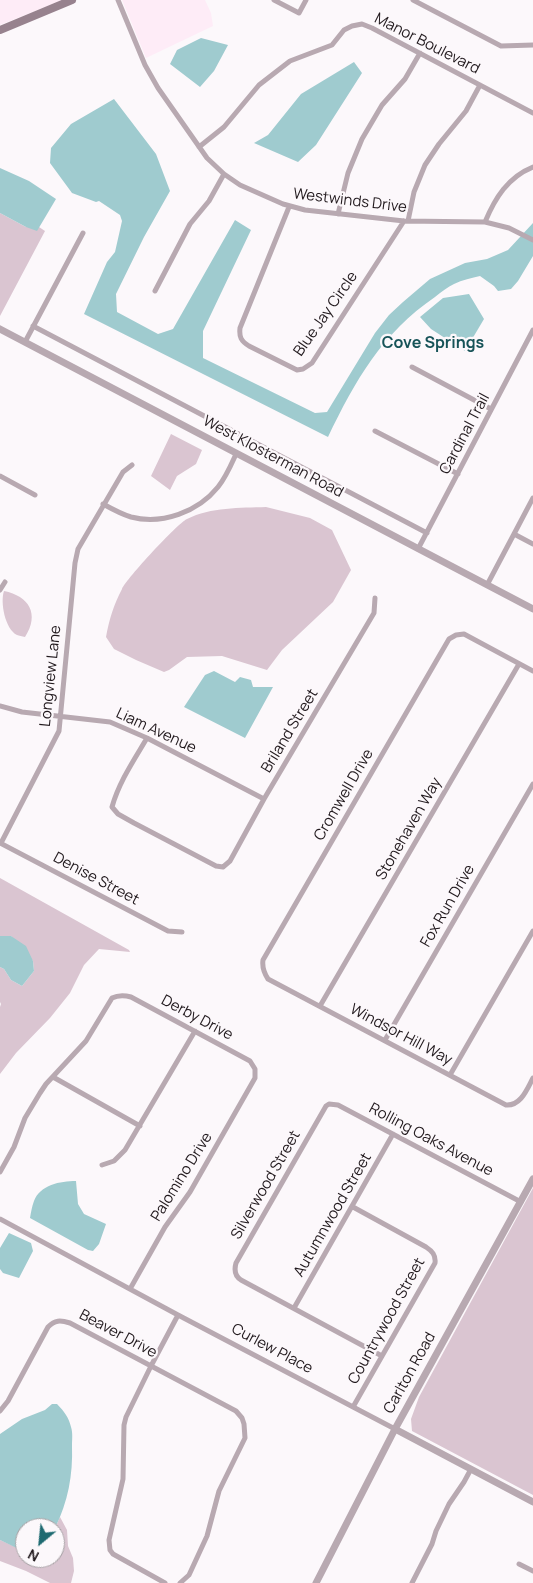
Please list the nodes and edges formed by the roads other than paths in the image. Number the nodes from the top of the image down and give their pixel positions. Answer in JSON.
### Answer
{"nodes":[{"id":1,"x":72,"y":0,"type":"edge"},
{"id":2,"x":118,"y":0,"type":"edge"},
{"id":3,"x":274,"y":0,"type":"edge"},
{"id":4,"x":306,"y":0,"type":"edge"},
{"id":5,"x":413,"y":0,"type":"edge"},
{"id":6,"x":0,"y":30,"type":"edge"},
{"id":7,"x":533,"y":45,"type":"edge"},
{"id":8,"x":420,"y":53,"type":"junction"},
{"id":9,"x":480,"y":85,"type":"junction"},
{"id":10,"x":533,"y":113,"type":"edge"},
{"id":11,"x":199,"y":147,"type":"junction"},
{"id":12,"x":533,"y":167,"type":"edge"},
{"id":13,"x":224,"y":174,"type":"junction"},
{"id":14,"x":290,"y":207,"type":"junction"},
{"id":15,"x":338,"y":214,"type":"junction"},
{"id":16,"x":406,"y":221,"type":"junction"},
{"id":17,"x":485,"y":222,"type":"junction"},
{"id":18,"x":83,"y":233,"type":"dead end"},
{"id":19,"x":533,"y":240,"type":"edge"},
{"id":20,"x":155,"y":291,"type":"dead end"},
{"id":21,"x":34,"y":326,"type":"junction"},
{"id":22,"x":0,"y":329,"type":"edge"},
{"id":23,"x":533,"y":330,"type":"edge"},
{"id":24,"x":25,"y":342,"type":"junction"},
{"id":25,"x":412,"y":367,"type":"dead end"},
{"id":26,"x":491,"y":409,"type":"junction"},
{"id":27,"x":375,"y":431,"type":"dead end"},
{"id":28,"x":236,"y":454,"type":"junction"},
{"id":29,"x":132,"y":465,"type":"dead end"},
{"id":30,"x":458,"y":474,"type":"junction"},
{"id":31,"x":0,"y":476,"type":"edge"},
{"id":32,"x":35,"y":495,"type":"dead end"},
{"id":33,"x":533,"y":498,"type":"edge"},
{"id":34,"x":103,"y":504,"type":"junction"},
{"id":35,"x":426,"y":533,"type":"junction"},
{"id":36,"x":514,"y":534,"type":"junction"},
{"id":37,"x":533,"y":544,"type":"edge"},
{"id":38,"x":418,"y":549,"type":"junction"},
{"id":39,"x":5,"y":582,"type":"dead end"},
{"id":40,"x":487,"y":585,"type":"junction"},
{"id":41,"x":0,"y":590,"type":"edge"},
{"id":42,"x":375,"y":598,"type":"dead end"},
{"id":43,"x":533,"y":609,"type":"edge"},
{"id":44,"x":519,"y":664,"type":"junction"},
{"id":45,"x":533,"y":671,"type":"edge"},
{"id":46,"x":0,"y":706,"type":"edge"},
{"id":47,"x":61,"y":716,"type":"junction"},
{"id":48,"x":147,"y":738,"type":"junction"},
{"id":49,"x":533,"y":784,"type":"edge"},
{"id":50,"x":264,"y":799,"type":"junction"},
{"id":51,"x":1,"y":843,"type":"edge"},
{"id":52,"x":533,"y":931,"type":"edge"},
{"id":53,"x":182,"y":932,"type":"dead end"},
{"id":54,"x":268,"y":978,"type":"joint"},
{"id":55,"x":320,"y":1006,"type":"junction"},
{"id":56,"x":195,"y":1032,"type":"junction"},
{"id":57,"x":385,"y":1040,"type":"junction"},
{"id":58,"x":450,"y":1075,"type":"junction"},
{"id":59,"x":53,"y":1077,"type":"junction"},
{"id":60,"x":255,"y":1078,"type":"joint"},
{"id":61,"x":533,"y":1078,"type":"edge"},
{"id":62,"x":329,"y":1104,"type":"joint"},
{"id":63,"x":140,"y":1126,"type":"junction"},
{"id":64,"x":393,"y":1134,"type":"junction"},
{"id":65,"x":102,"y":1165,"type":"dead end"},
{"id":66,"x":0,"y":1172,"type":"edge"},
{"id":67,"x":533,"y":1179,"type":"edge"},
{"id":68,"x":520,"y":1202,"type":"junction"},
{"id":69,"x":353,"y":1207,"type":"junction"},
{"id":70,"x":0,"y":1219,"type":"edge"},
{"id":71,"x":130,"y":1289,"type":"junction"},
{"id":72,"x":294,"y":1308,"type":"junction"},
{"id":73,"x":178,"y":1315,"type":"junction"},
{"id":74,"x":382,"y":1356,"type":"junction"},
{"id":75,"x":150,"y":1366,"type":"junction"},
{"id":76,"x":354,"y":1407,"type":"junction"},
{"id":77,"x":0,"y":1411,"type":"edge"},
{"id":78,"x":395,"y":1429,"type":"junction"},
{"id":79,"x":471,"y":1469,"type":"junction"},
{"id":80,"x":533,"y":1502,"type":"edge"},
{"id":81,"x":519,"y":1564,"type":"dead end"},
{"id":82,"x":533,"y":1571,"type":"edge"},
{"id":83,"x":165,"y":1583,"type":"edge"},
{"id":84,"x":180,"y":1583,"type":"edge"},
{"id":85,"x":316,"y":1583,"type":"edge"},
{"id":86,"x":412,"y":1583,"type":"edge"}],
"edges":[{"from":1,"to":6,"type":"main road"},
{"from":2,"to":11,"type":"street","name":"Westwinds Drive"},
{"from":3,"to":4,"type":"street"},
{"from":5,"to":7,"type":"street"},
{"from":8,"to":9,"type":"street","name":"Manor Boulevard"},
{"from":8,"to":11,"type":"street","name":"Manor Boulevard"},
{"from":8,"to":15,"type":"street"},
{"from":9,"to":10,"type":"street","name":"Manor Boulevard"},
{"from":9,"to":16,"type":"street"},
{"from":11,"to":13,"type":"street","name":"Westwinds Drive"},
{"from":12,"to":17,"type":"street"},
{"from":13,"to":14,"type":"street","name":"Westwinds Drive"},
{"from":13,"to":20,"type":"street"},
{"from":14,"to":15,"type":"street","name":"Westwinds Drive"},
{"from":14,"to":16,"type":"street","name":"Blue Jay Circle"},
{"from":15,"to":16,"type":"street","name":"Westwinds Drive"},
{"from":16,"to":17,"type":"street","name":"Westwinds Drive"},
{"from":17,"to":19,"type":"street","name":"Westwinds Drive"},
{"from":18,"to":21,"type":"street"},
{"from":21,"to":24,"type":"street"},
{"from":21,"to":35,"type":"street"},
{"from":22,"to":24,"type":"street","name":"West Klosterman Road"},
{"from":23,"to":26,"type":"street","name":"Cardinal Trail"},
{"from":24,"to":28,"type":"street","name":"West Klosterman Road"},
{"from":25,"to":26,"type":"street"},
{"from":26,"to":30,"type":"street","name":"Cardinal Trail"},
{"from":27,"to":30,"type":"street"},
{"from":28,"to":34,"type":"street"},
{"from":28,"to":38,"type":"street","name":"West Klosterman Road"},
{"from":29,"to":34,"type":"street","name":"Longview Lane"},
{"from":30,"to":35,"type":"street","name":"Cardinal Trail"},
{"from":31,"to":32,"type":"street"},
{"from":33,"to":36,"type":"street"},
{"from":34,"to":47,"type":"street","name":"Longview Lane"},
{"from":35,"to":38,"type":"street","name":"Cardinal Trail"},
{"from":36,"to":37,"type":"street"},
{"from":36,"to":40,"type":"street"},
{"from":38,"to":40,"type":"street","name":"West Klosterman Road"},
{"from":39,"to":41,"type":"street"},
{"from":40,"to":43,"type":"street","name":"West Klosterman Road"},
{"from":42,"to":50,"type":"street","name":"Briland Street"},
{"from":44,"to":45,"type":"street"},
{"from":44,"to":54,"type":"street","name":"Cromwell Drive"},
{"from":44,"to":55,"type":"street","name":"Stonehaven Way"},
{"from":46,"to":47,"type":"street","name":"Liam Avenue"},
{"from":47,"to":48,"type":"street","name":"Liam Avenue"},
{"from":47,"to":51,"type":"street","name":"Longview Lane"},
{"from":48,"to":50,"type":"street","name":"Liam Avenue"},
{"from":48,"to":50,"type":"street","name":"Briland Street"},
{"from":49,"to":57,"type":"street","name":"Fox Run Drive"},
{"from":51,"to":53,"type":"street","name":"Denise Street"},
{"from":52,"to":58,"type":"street"},
{"from":54,"to":55,"type":"street","name":"Windsor Hill Way"},
{"from":55,"to":57,"type":"street","name":"Windsor Hill Way"},
{"from":56,"to":59,"type":"street","name":"Derby Drive"},
{"from":56,"to":60,"type":"street","name":"Derby Drive"},
{"from":56,"to":63,"type":"street"},
{"from":57,"to":58,"type":"street","name":"Windsor Hill Way"},
{"from":58,"to":61,"type":"street","name":"Windsor Hill Way"},
{"from":59,"to":63,"type":"street"},
{"from":59,"to":66,"type":"street"},
{"from":60,"to":71,"type":"street","name":"Palomino Drive"},
{"from":62,"to":64,"type":"street","name":"Rolling Oaks Avenue"},
{"from":62,"to":72,"type":"street","name":"Silverwood Street"},
{"from":63,"to":65,"type":"street"},
{"from":64,"to":68,"type":"street","name":"Rolling Oaks Avenue"},
{"from":64,"to":69,"type":"street","name":"Autumnwood Street"},
{"from":67,"to":68,"type":"street","name":"Carlton Road"},
{"from":68,"to":78,"type":"street","name":"Carlton Road"},
{"from":69,"to":72,"type":"street","name":"Autumnwood Street"},
{"from":69,"to":74,"type":"street","name":"Countrywood Street"},
{"from":70,"to":71,"type":"street","name":"Curlew Place"},
{"from":71,"to":73,"type":"street","name":"Curlew Place"},
{"from":72,"to":74,"type":"street"},
{"from":73,"to":75,"type":"street"},
{"from":73,"to":76,"type":"street","name":"Curlew Place"},
{"from":74,"to":76,"type":"street","name":"Countrywood Street"},
{"from":75,"to":77,"type":"street","name":"Beaver Drive"},
{"from":75,"to":83,"type":"street"},
{"from":75,"to":84,"type":"street","name":"Beaver Drive"},
{"from":76,"to":78,"type":"street","name":"Curlew Place"},
{"from":78,"to":79,"type":"street","name":"Curlew Place"},
{"from":78,"to":85,"type":"street","name":"Carlton Road"},
{"from":79,"to":80,"type":"street","name":"Curlew Place"},
{"from":79,"to":86,"type":"street"},
{"from":81,"to":82,"type":"street"}]}
